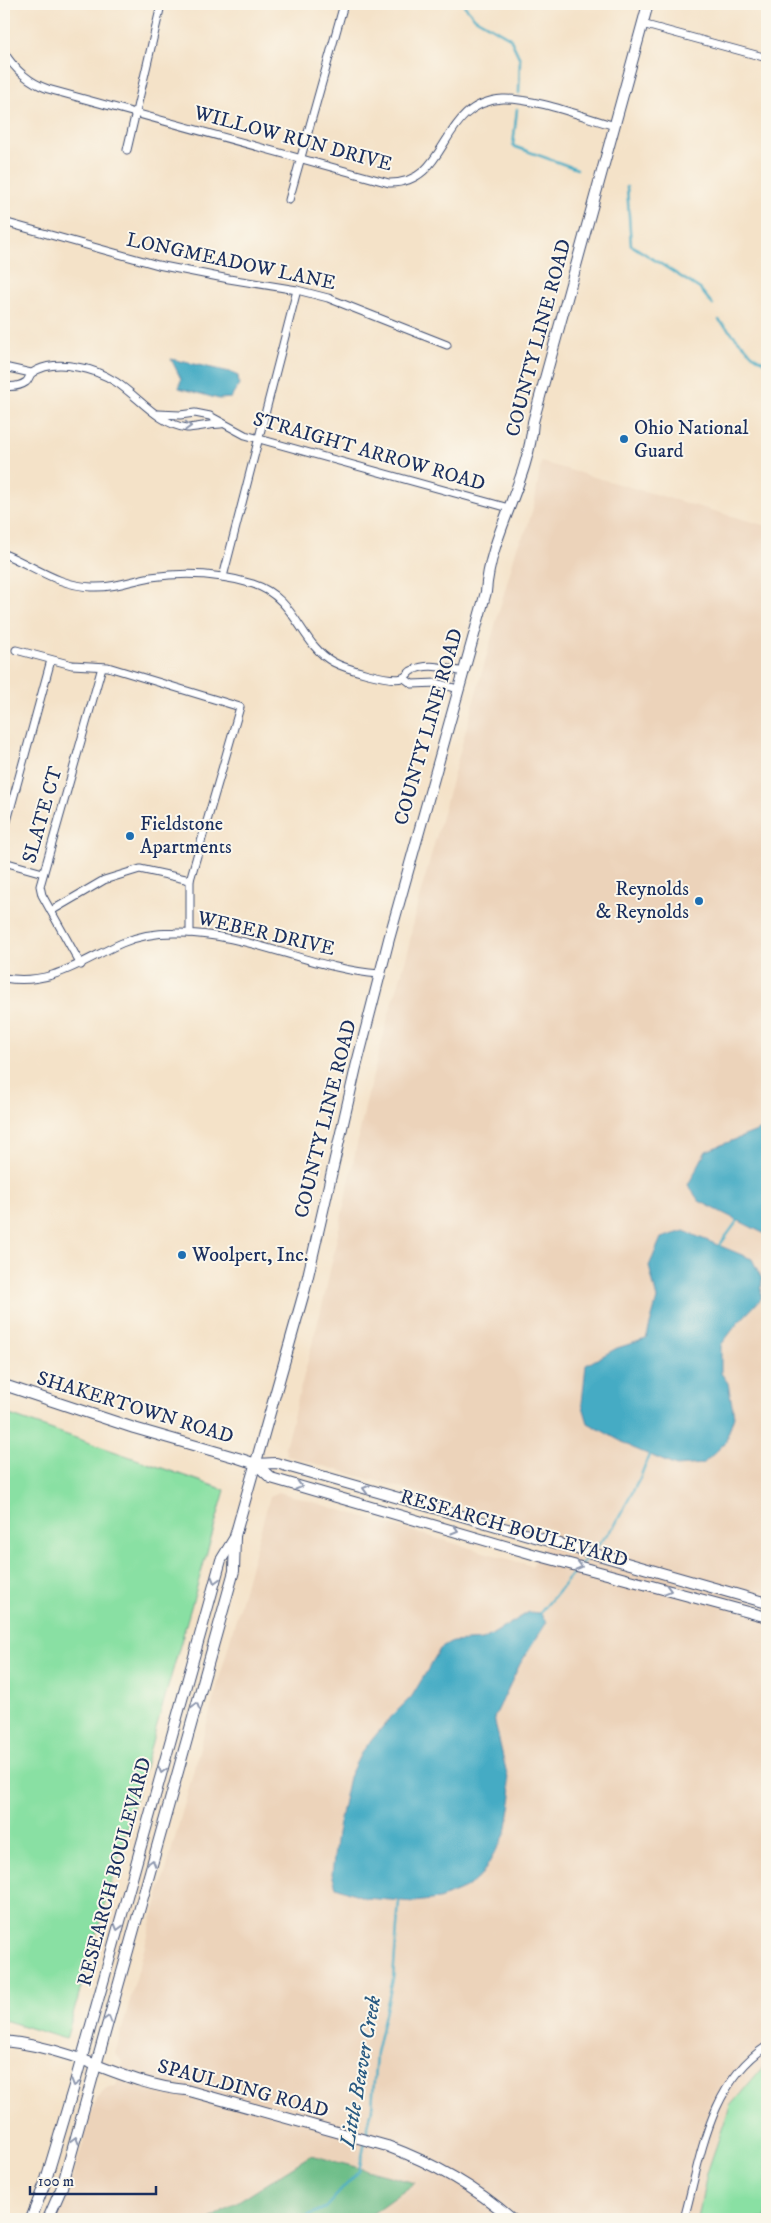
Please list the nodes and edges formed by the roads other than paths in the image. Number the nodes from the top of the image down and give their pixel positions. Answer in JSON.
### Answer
{"nodes":[{"id":1,"x":162,"y":4,"type":"edge"},
{"id":2,"x":344,"y":4,"type":"edge"},
{"id":3,"x":648,"y":4,"type":"edge"},
{"id":4,"x":642,"y":24,"type":"junction"},
{"id":5,"x":4,"y":52,"type":"edge"},
{"id":6,"x":767,"y":58,"type":"edge"},
{"id":7,"x":135,"y":113,"type":"junction"},
{"id":8,"x":615,"y":126,"type":"junction"},
{"id":9,"x":127,"y":150,"type":"dead end"},
{"id":10,"x":300,"y":159,"type":"junction"},
{"id":11,"x":290,"y":200,"type":"dead end"},
{"id":12,"x":4,"y":222,"type":"edge"},
{"id":13,"x":297,"y":290,"type":"junction"},
{"id":14,"x":447,"y":345,"type":"dead end"},
{"id":15,"x":4,"y":367,"type":"edge"},
{"id":16,"x":32,"y":373,"type":"junction"},
{"id":17,"x":4,"y":386,"type":"edge"},
{"id":18,"x":158,"y":414,"type":"junction"},
{"id":19,"x":221,"y":424,"type":"junction"},
{"id":20,"x":259,"y":438,"type":"junction"},
{"id":21,"x":509,"y":508,"type":"junction"},
{"id":22,"x":4,"y":554,"type":"edge"},
{"id":23,"x":223,"y":577,"type":"junction"},
{"id":24,"x":16,"y":650,"type":"dead end"},
{"id":25,"x":51,"y":660,"type":"junction"},
{"id":26,"x":102,"y":667,"type":"junction"},
{"id":27,"x":463,"y":672,"type":"junction"},
{"id":28,"x":404,"y":678,"type":"junction"},
{"id":29,"x":458,"y":688,"type":"junction"},
{"id":30,"x":4,"y":832,"type":"edge"},
{"id":31,"x":4,"y":862,"type":"edge"},
{"id":32,"x":43,"y":873,"type":"junction"},
{"id":33,"x":190,"y":880,"type":"junction"},
{"id":34,"x":51,"y":911,"type":"junction"},
{"id":35,"x":190,"y":933,"type":"junction"},
{"id":36,"x":81,"y":964,"type":"junction"},
{"id":37,"x":380,"y":974,"type":"junction"},
{"id":38,"x":4,"y":978,"type":"edge"},
{"id":39,"x":4,"y":1385,"type":"edge"},
{"id":40,"x":256,"y":1464,"type":"junction"},
{"id":41,"x":235,"y":1536,"type":"junction"},
{"id":42,"x":767,"y":1603,"type":"edge"},
{"id":43,"x":767,"y":1617,"type":"edge"},
{"id":44,"x":168,"y":1748,"type":"junction"},
{"id":45,"x":182,"y":1753,"type":"junction"},
{"id":46,"x":4,"y":2041,"type":"edge"},
{"id":47,"x":767,"y":2046,"type":"edge"},
{"id":48,"x":81,"y":2060,"type":"junction"},
{"id":49,"x":95,"y":2066,"type":"junction"},
{"id":50,"x":31,"y":2219,"type":"edge"},
{"id":51,"x":48,"y":2219,"type":"edge"},
{"id":52,"x":512,"y":2219,"type":"edge"},
{"id":53,"x":684,"y":2219,"type":"edge"}],
"edges":[{"from":1,"to":7,"type":"street"},
{"from":2,"to":10,"type":"street"},
{"from":3,"to":4,"type":"main road","name":"COUNTY LINE ROAD"},
{"from":4,"to":6,"type":"street"},
{"from":4,"to":8,"type":"main road","name":"COUNTY LINE ROAD"},
{"from":5,"to":7,"type":"street","name":"WILLOW RUN DRIVE"},
{"from":7,"to":9,"type":"street"},
{"from":7,"to":10,"type":"street","name":"WILLOW RUN DRIVE"},
{"from":8,"to":10,"type":"street","name":"WILLOW RUN DRIVE"},
{"from":8,"to":21,"type":"main road","name":"COUNTY LINE ROAD"},
{"from":10,"to":11,"type":"street"},
{"from":12,"to":13,"type":"street","name":"LONGMEADOW LANE"},
{"from":13,"to":14,"type":"street","name":"LONGMEADOW LANE"},
{"from":13,"to":20,"type":"street"},
{"from":15,"to":16,"type":"street","name":"STRAIGHT ARROW ROAD"},
{"from":16,"to":17,"type":"street","name":"STRAIGHT ARROW ROAD"},
{"from":16,"to":18,"type":"street","name":"STRAIGHT ARROW ROAD"},
{"from":18,"to":19,"type":"street","name":"STRAIGHT ARROW ROAD"},
{"from":18,"to":19,"type":"street","name":"STRAIGHT ARROW ROAD","one_way":true},
{"from":19,"to":20,"type":"street","name":"STRAIGHT ARROW ROAD"},
{"from":20,"to":21,"type":"street","name":"STRAIGHT ARROW ROAD"},
{"from":20,"to":23,"type":"street"},
{"from":21,"to":27,"type":"main road","name":"COUNTY LINE ROAD"},
{"from":22,"to":23,"type":"street"},
{"from":23,"to":28,"type":"street"},
{"from":24,"to":25,"type":"street"},
{"from":25,"to":26,"type":"street"},
{"from":25,"to":30,"type":"street"},
{"from":26,"to":32,"type":"street","name":"SLATE CT"},
{"from":26,"to":33,"type":"street"},
{"from":27,"to":28,"type":"street"},
{"from":27,"to":29,"type":"main road","name":"COUNTY LINE ROAD"},
{"from":28,"to":29,"type":"street"},
{"from":29,"to":37,"type":"main road","name":"COUNTY LINE ROAD"},
{"from":31,"to":32,"type":"street"},
{"from":32,"to":34,"type":"street","name":"SLATE CT"},
{"from":33,"to":34,"type":"street"},
{"from":33,"to":35,"type":"street"},
{"from":34,"to":36,"type":"street","name":"SLATE CT"},
{"from":35,"to":36,"type":"street","name":"WEBER DRIVE"},
{"from":35,"to":37,"type":"street","name":"WEBER DRIVE"},
{"from":36,"to":38,"type":"street","name":"WEBER DRIVE"},
{"from":37,"to":40,"type":"main road","name":"COUNTY LINE ROAD"},
{"from":39,"to":40,"type":"main road","name":"SHAKERTOWN ROAD"},
{"from":40,"to":41,"type":"main road","name":"RESEARCH BOULEVARD"},
{"from":42,"to":40,"type":"main road","name":"RESEARCH BOULEVARD","one_way":true},
{"from":40,"to":43,"type":"main road","name":"RESEARCH BOULEVARD","one_way":true},
{"from":41,"to":44,"type":"main road","name":"RESEARCH BOULEVARD","one_way":true},
{"from":45,"to":41,"type":"main road","name":"RESEARCH BOULEVARD","one_way":true},
{"from":44,"to":45,"type":"main road"},
{"from":44,"to":48,"type":"main road","name":"RESEARCH BOULEVARD","one_way":true},
{"from":49,"to":45,"type":"main road","name":"RESEARCH BOULEVARD","one_way":true},
{"from":46,"to":48,"type":"main road","name":"SPAULDING ROAD"},
{"from":47,"to":53,"type":"street"},
{"from":48,"to":49,"type":"main road","name":"SPAULDING ROAD"},
{"from":48,"to":50,"type":"main road","name":"RESEARCH BOULEVARD","one_way":true},
{"from":51,"to":49,"type":"main road","name":"RESEARCH BOULEVARD","one_way":true},
{"from":49,"to":52,"type":"main road","name":"SPAULDING ROAD"}]}
